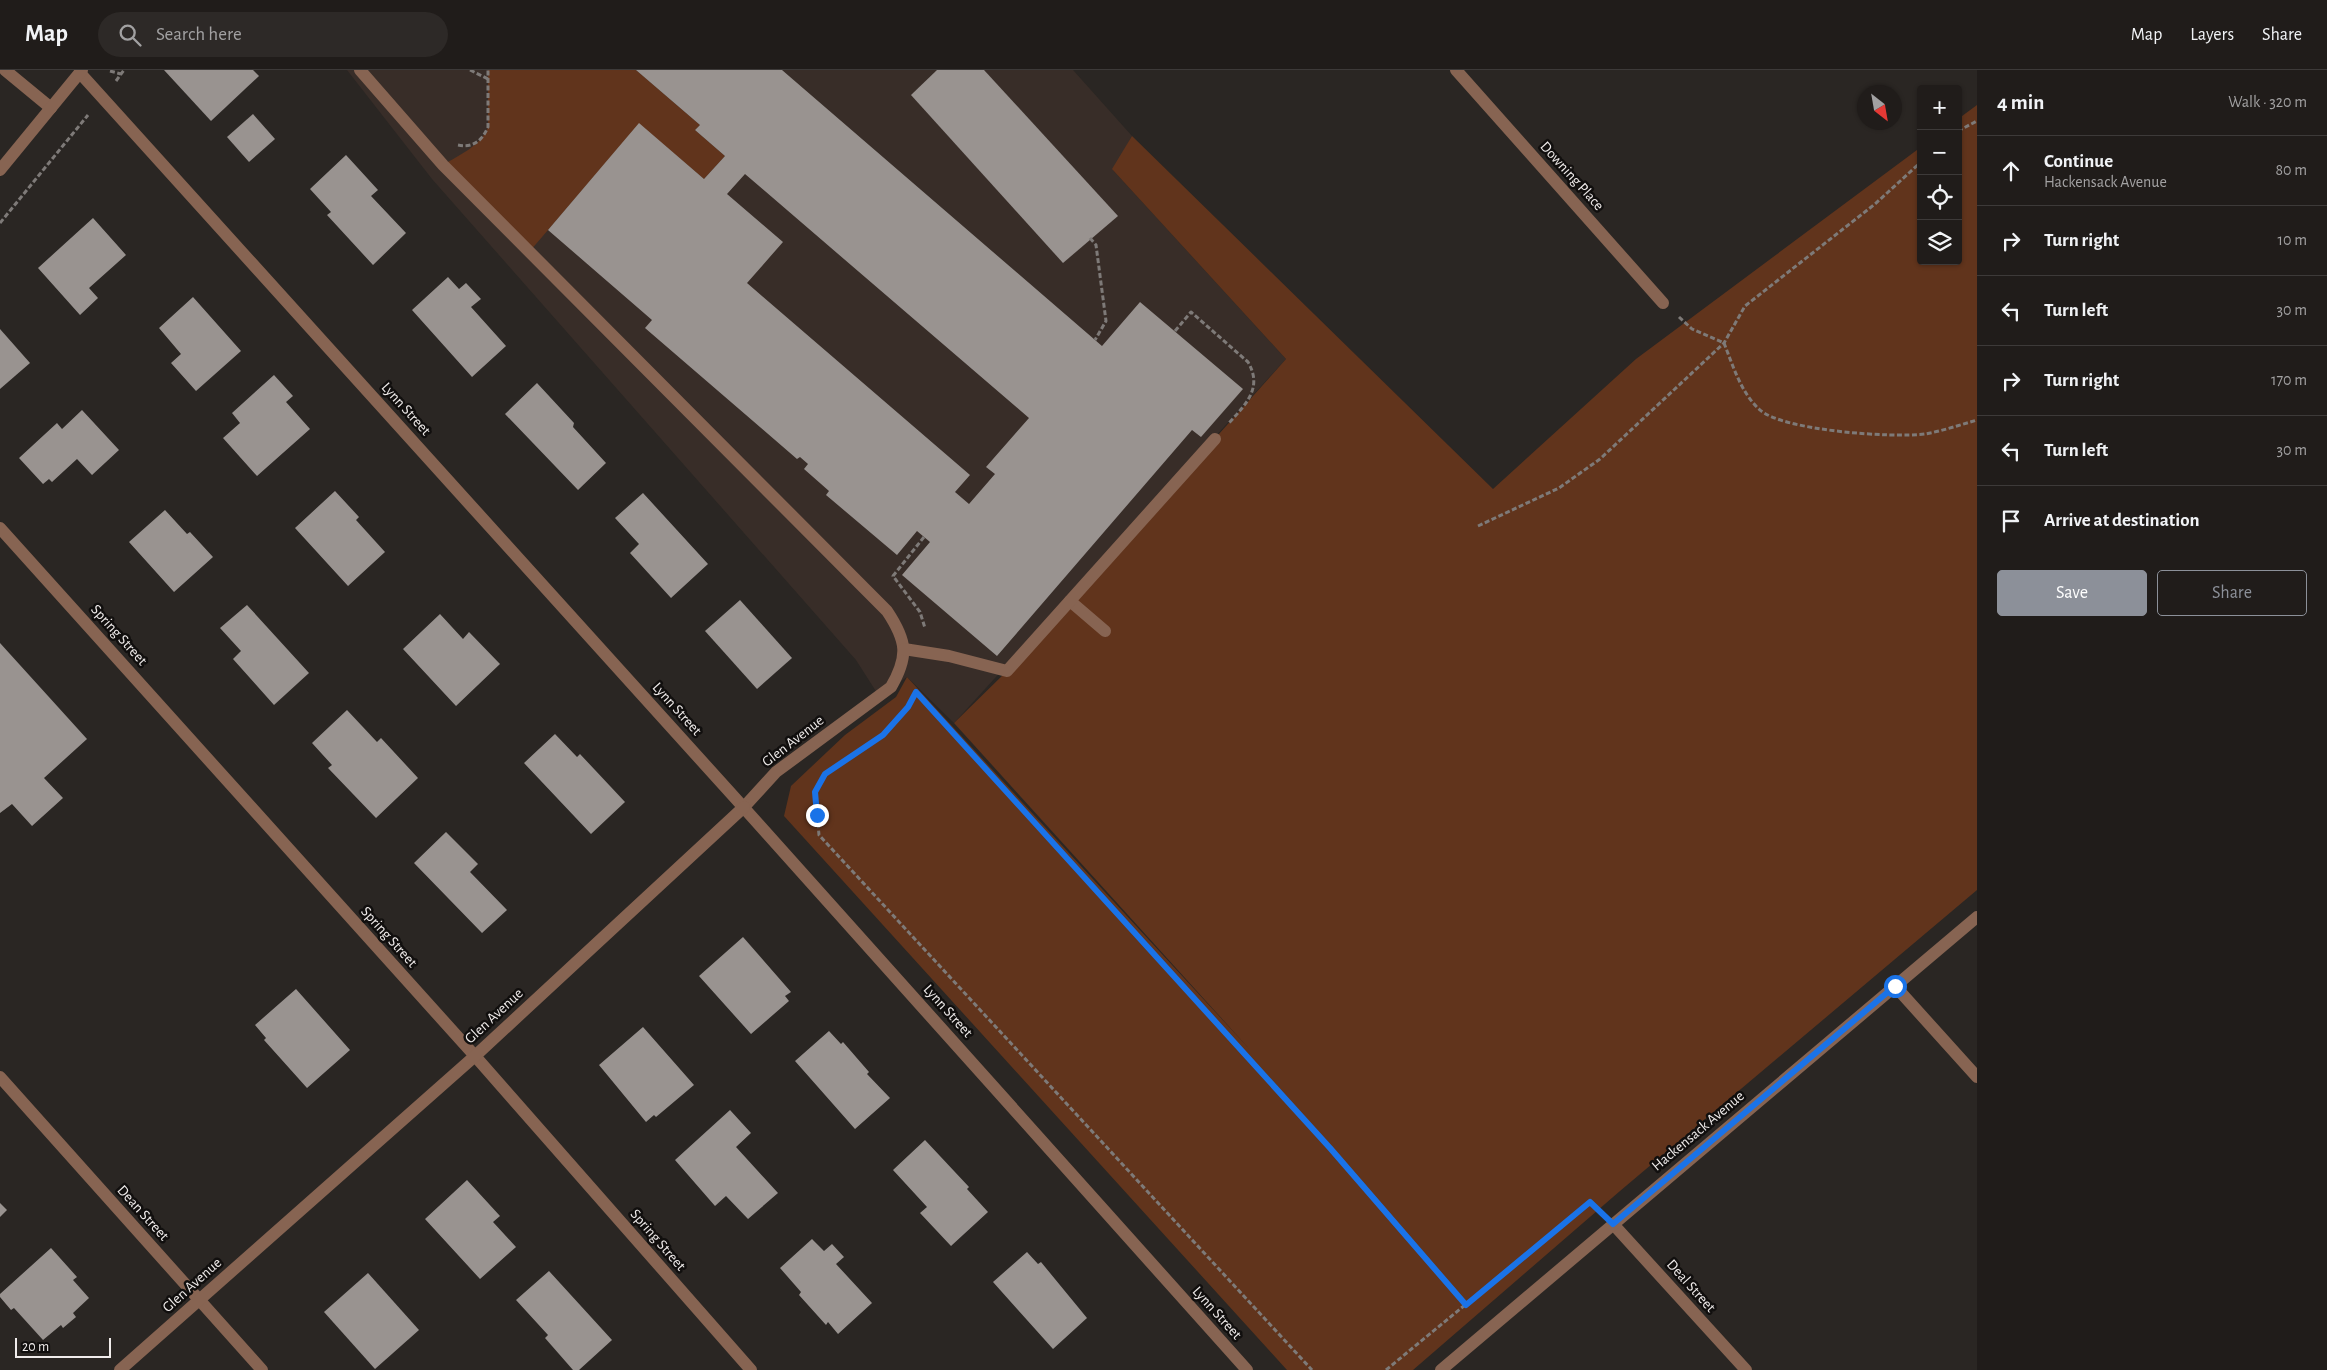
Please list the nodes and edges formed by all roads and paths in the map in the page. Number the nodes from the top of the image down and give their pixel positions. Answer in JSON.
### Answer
{"nodes":[{"id":1,"x":5,"y":70,"type":"edge"},
{"id":2,"x":107,"y":70,"type":"edge"},
{"id":3,"x":360,"y":70,"type":"edge"},
{"id":4,"x":470,"y":70,"type":"edge"},
{"id":5,"x":488,"y":70,"type":"edge"},
{"id":6,"x":1456,"y":70,"type":"edge"},
{"id":7,"x":81,"y":71,"type":"edge"},
{"id":8,"x":123,"y":72,"type":"edge"},
{"id":9,"x":488,"y":79,"type":"junction"},
{"id":10,"x":102,"y":97,"type":"junction"},
{"id":11,"x":51,"y":108,"type":"junction"},
{"id":12,"x":1977,"y":121,"type":"edge"},
{"id":13,"x":1962,"y":128,"type":"edge"},
{"id":14,"x":455,"y":144,"type":"dead end"},
{"id":15,"x":1917,"y":166,"type":"edge"},
{"id":16,"x":0,"y":170,"type":"edge"},
{"id":17,"x":0,"y":223,"type":"edge"},
{"id":18,"x":1090,"y":238,"type":"dead end"},
{"id":19,"x":1663,"y":303,"type":"joint"},
{"id":20,"x":1175,"y":331,"type":"dead end"},
{"id":21,"x":1095,"y":340,"type":"dead end"},
{"id":22,"x":1724,"y":343,"type":"junction"},
{"id":23,"x":1977,"y":420,"type":"edge"},
{"id":24,"x":1215,"y":439,"type":"joint"},
{"id":25,"x":1478,"y":526,"type":"dead end"},
{"id":26,"x":0,"y":528,"type":"edge"},
{"id":27,"x":924,"y":537,"type":"dead end"},
{"id":28,"x":1070,"y":601,"type":"junction"},
{"id":29,"x":1105,"y":630,"type":"dead end"},
{"id":30,"x":904,"y":649,"type":"junction"},
{"id":31,"x":926,"y":652,"type":"junction"},
{"id":32,"x":916,"y":692,"type":"junction"},
{"id":33,"x":744,"y":807,"type":"junction"},
{"id":34,"x":1977,"y":917,"type":"edge"},
{"id":35,"x":1895,"y":986,"type":"junction"},
{"id":36,"x":475,"y":1056,"type":"junction"},
{"id":37,"x":0,"y":1077,"type":"edge"},
{"id":38,"x":1977,"y":1077,"type":"edge"},
{"id":39,"x":1613,"y":1224,"type":"junction"},
{"id":40,"x":199,"y":1300,"type":"junction"},
{"id":41,"x":1466,"y":1305,"type":"junction"},
{"id":42,"x":120,"y":1370,"type":"edge"},
{"id":43,"x":262,"y":1370,"type":"edge"},
{"id":44,"x":751,"y":1370,"type":"edge"},
{"id":45,"x":1247,"y":1370,"type":"edge"},
{"id":46,"x":1312,"y":1370,"type":"edge"},
{"id":47,"x":1386,"y":1370,"type":"edge"},
{"id":48,"x":1441,"y":1370,"type":"edge"},
{"id":49,"x":1746,"y":1370,"type":"edge"}],
"edges":[{"from":1,"to":11,"type":"street"},
{"from":2,"to":8,"type":"path"},
{"from":3,"to":30,"type":"street"},
{"from":4,"to":9,"type":"path"},
{"from":5,"to":9,"type":"path"},
{"from":6,"to":19,"type":"street","name":"Downing Place"},
{"from":7,"to":10,"type":"street","name":"Lynn Street"},
{"from":7,"to":11,"type":"street"},
{"from":8,"to":10,"type":"path"},
{"from":9,"to":14,"type":"path"},
{"from":10,"to":17,"type":"path"},
{"from":10,"to":33,"type":"street","name":"Lynn Street"},
{"from":11,"to":16,"type":"street"},
{"from":12,"to":13,"type":"path"},
{"from":15,"to":22,"type":"path"},
{"from":18,"to":21,"type":"path"},
{"from":19,"to":22,"type":"path"},
{"from":20,"to":24,"type":"path"},
{"from":22,"to":23,"type":"path"},
{"from":22,"to":25,"type":"path"},
{"from":24,"to":28,"type":"street"},
{"from":26,"to":36,"type":"street","name":"Spring Street"},
{"from":27,"to":31,"type":"path"},
{"from":28,"to":29,"type":"street"},
{"from":28,"to":31,"type":"street"},
{"from":30,"to":31,"type":"street"},
{"from":30,"to":33,"type":"street","name":"Glen Avenue"},
{"from":31,"to":32,"type":"path"},
{"from":32,"to":41,"type":"path"},
{"from":32,"to":46,"type":"path"},
{"from":33,"to":36,"type":"street","name":"Glen Avenue"},
{"from":33,"to":45,"type":"street","name":"Lynn Street"},
{"from":34,"to":35,"type":"street","name":"Hackensack Avenue"},
{"from":35,"to":38,"type":"street"},
{"from":35,"to":39,"type":"street","name":"Hackensack Avenue"},
{"from":36,"to":40,"type":"street","name":"Glen Avenue"},
{"from":36,"to":44,"type":"street","name":"Spring Street"},
{"from":37,"to":40,"type":"street","name":"Dean Street"},
{"from":39,"to":41,"type":"path"},
{"from":39,"to":48,"type":"street","name":"Hackensack Avenue"},
{"from":39,"to":49,"type":"street","name":"Deal Street"},
{"from":40,"to":42,"type":"street","name":"Glen Avenue"},
{"from":40,"to":43,"type":"street","name":"Dean Street"},
{"from":41,"to":47,"type":"path"}]}
